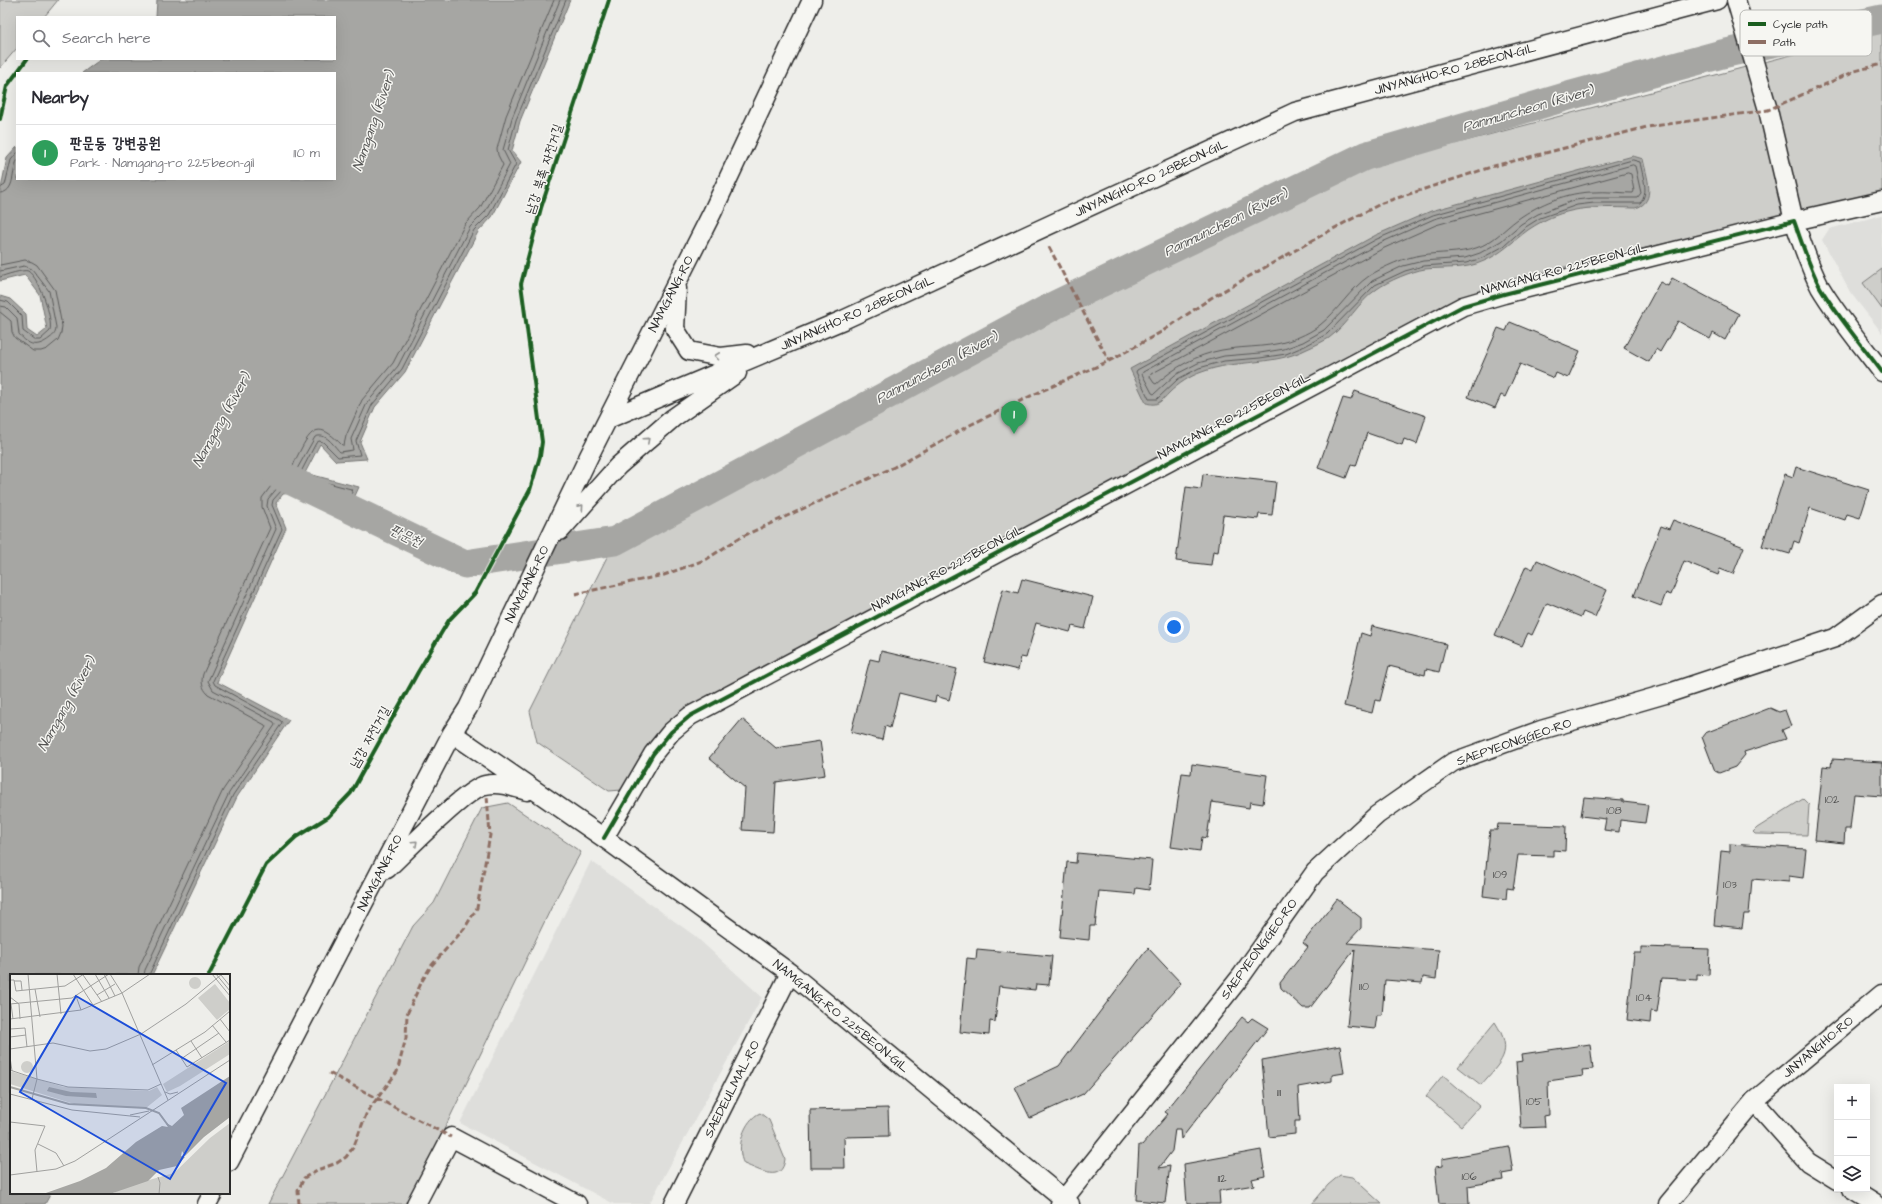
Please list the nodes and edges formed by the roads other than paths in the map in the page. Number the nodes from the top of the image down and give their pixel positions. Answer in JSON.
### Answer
{"nodes":[{"id":1,"x":812,"y":0,"type":"edge"},
{"id":2,"x":1717,"y":0,"type":"edge"},
{"id":3,"x":1752,"y":56,"type":"edge"},
{"id":4,"x":1882,"y":201,"type":"edge"},
{"id":5,"x":1794,"y":221,"type":"junction"},
{"id":6,"x":678,"y":281,"type":"junction"},
{"id":7,"x":769,"y":351,"type":"junction"},
{"id":8,"x":1882,"y":372,"type":"edge"},
{"id":9,"x":608,"y":419,"type":"junction"},
{"id":10,"x":546,"y":546,"type":"junction"},
{"id":11,"x":1882,"y":604,"type":"edge"},
{"id":12,"x":452,"y":733,"type":"junction"},
{"id":13,"x":544,"y":796,"type":"junction"},
{"id":14,"x":604,"y":838,"type":"junction"},
{"id":15,"x":376,"y":879,"type":"junction"},
{"id":16,"x":790,"y":973,"type":"junction"},
{"id":17,"x":1882,"y":994,"type":"edge"},
{"id":18,"x":1754,"y":1101,"type":"junction"},
{"id":19,"x":230,"y":1160,"type":"edge"},
{"id":20,"x":1834,"y":1178,"type":"edge"},
{"id":21,"x":1856,"y":1192,"type":"edge"},
{"id":22,"x":212,"y":1194,"type":"edge"},
{"id":23,"x":546,"y":1197,"type":"edge"},
{"id":24,"x":1064,"y":1202,"type":"edge"},
{"id":25,"x":207,"y":1204,"type":"edge"},
{"id":26,"x":416,"y":1204,"type":"edge"},
{"id":27,"x":577,"y":1204,"type":"edge"},
{"id":28,"x":674,"y":1204,"type":"edge"},
{"id":29,"x":1668,"y":1204,"type":"edge"},
{"id":30,"x":1875,"y":1204,"type":"edge"}],
"edges":[{"from":1,"to":6,"type":"street","name":"NAMGANG-RO"},
{"from":2,"to":7,"type":"street","name":"JINYANGHO-RO 28BEON-GIL"},
{"from":3,"to":5,"type":"street"},
{"from":4,"to":5,"type":"street","name":"NAMGANG-RO 225BEON-GIL"},
{"from":5,"to":8,"type":"street"},
{"from":5,"to":14,"type":"street","name":"NAMGANG-RO 225BEON-GIL"},
{"from":7,"to":6,"type":"street","one_way":true},
{"from":6,"to":9,"type":"street","name":"NAMGANG-RO"},
{"from":7,"to":9,"type":"street","name":"JINYANGHO-RO 28BEON-GIL"},
{"from":10,"to":7,"type":"street","one_way":true},
{"from":9,"to":10,"type":"street","name":"NAMGANG-RO"},
{"from":10,"to":12,"type":"street","name":"NAMGANG-RO"},
{"from":11,"to":24,"type":"street","name":"SAEPYEONGGEO-RO"},
{"from":12,"to":13,"type":"street","name":"NAMGANG-RO 225BEON-GIL"},
{"from":12,"to":15,"type":"street","name":"NAMGANG-RO"},
{"from":13,"to":14,"type":"street","name":"NAMGANG-RO 225BEON-GIL"},
{"from":15,"to":13,"type":"street","one_way":true},
{"from":14,"to":16,"type":"street","name":"NAMGANG-RO 225BEON-GIL"},
{"from":15,"to":19,"type":"street","name":"NAMGANG-RO"},
{"from":16,"to":24,"type":"street","name":"NAMGANG-RO 225BEON-GIL"},
{"from":16,"to":28,"type":"street","name":"SAEDEULMAL-RO"},
{"from":17,"to":18,"type":"street","name":"JINYANGHO-RO"},
{"from":18,"to":20,"type":"street"},
{"from":18,"to":29,"type":"street","name":"JINYANGHO-RO"},
{"from":21,"to":30,"type":"street"},
{"from":22,"to":25,"type":"street"},
{"from":23,"to":26,"type":"street"},
{"from":23,"to":27,"type":"street"}]}
